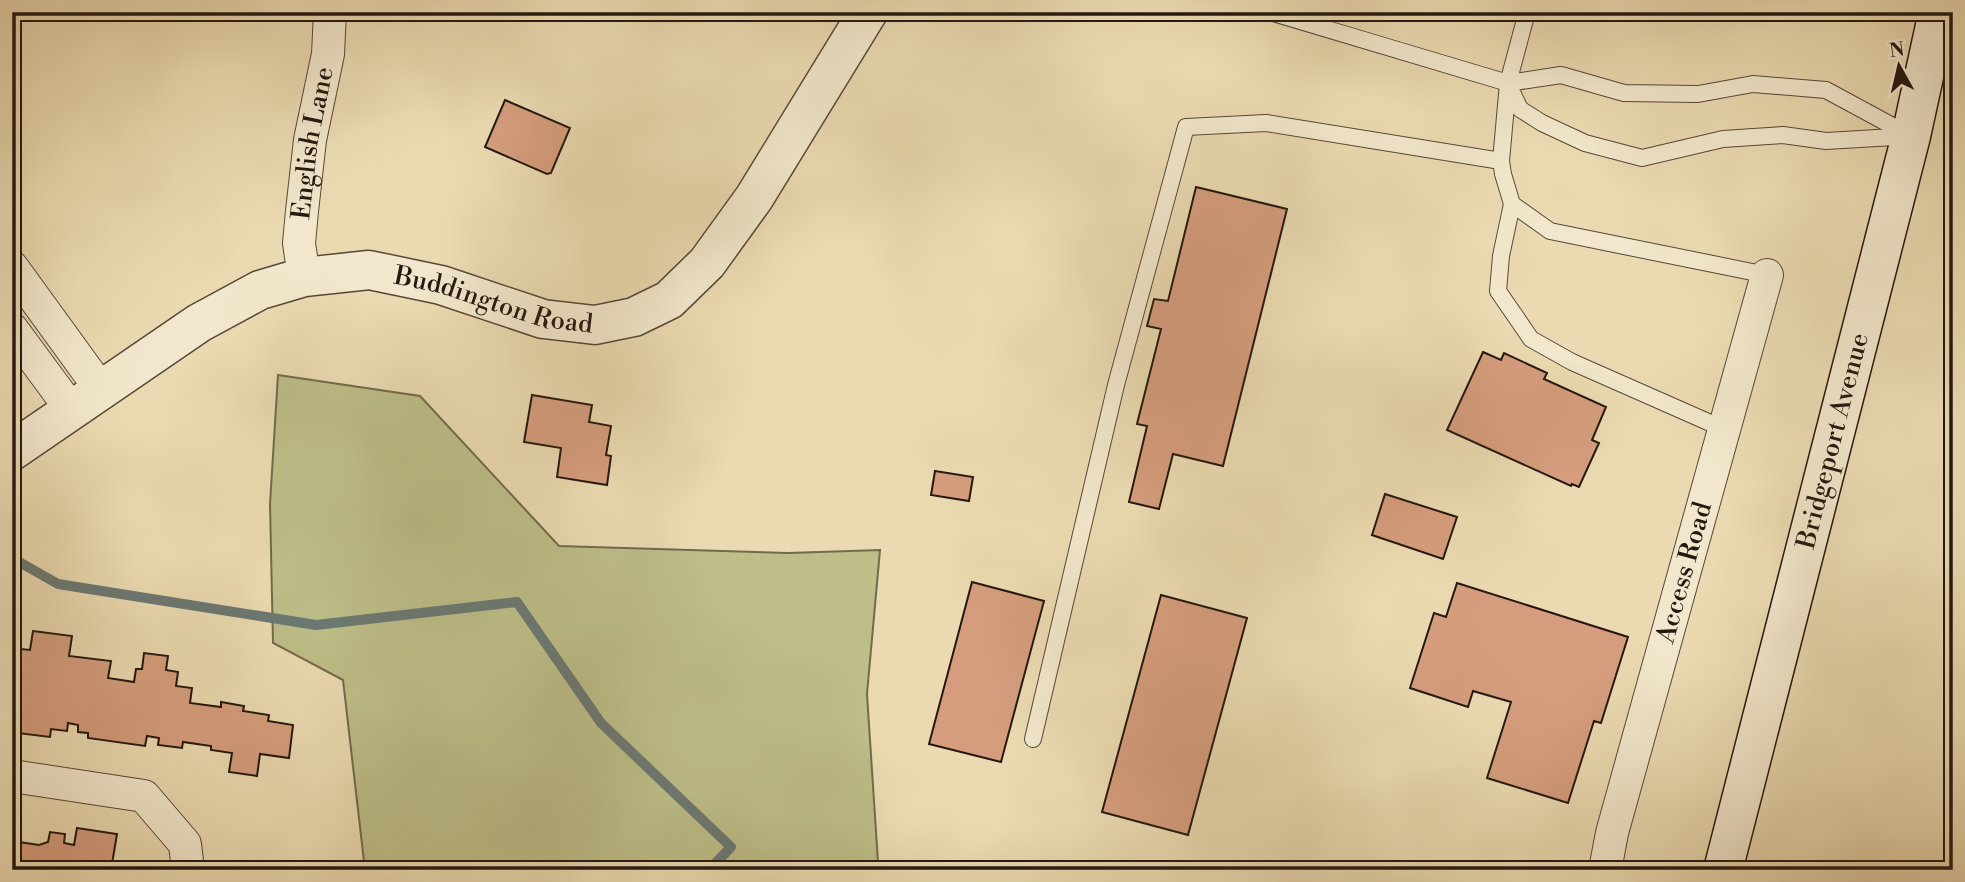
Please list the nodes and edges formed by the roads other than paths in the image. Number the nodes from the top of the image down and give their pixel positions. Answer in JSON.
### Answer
{"nodes":[{"id":1,"x":330,"y":12,"type":"edge"},
{"id":2,"x":868,"y":12,"type":"edge"},
{"id":3,"x":1270,"y":12,"type":"edge"},
{"id":4,"x":1527,"y":12,"type":"edge"},
{"id":5,"x":1938,"y":12,"type":"edge"},
{"id":6,"x":1508,"y":83,"type":"junction"},
{"id":7,"x":1911,"y":136,"type":"junction"},
{"id":8,"x":1501,"y":161,"type":"junction"},
{"id":9,"x":1512,"y":204,"type":"junction"},
{"id":10,"x":12,"y":267,"type":"edge"},
{"id":11,"x":1767,"y":275,"type":"joint"},
{"id":12,"x":304,"y":277,"type":"junction"},
{"id":13,"x":12,"y":329,"type":"edge"},
{"id":14,"x":86,"y":400,"type":"junction"},
{"id":15,"x":1724,"y":429,"type":"junction"},
{"id":16,"x":12,"y":451,"type":"edge"},
{"id":17,"x":1033,"y":739,"type":"dead end"},
{"id":18,"x":12,"y":776,"type":"edge"},
{"id":19,"x":188,"y":870,"type":"edge"},
{"id":20,"x":1605,"y":870,"type":"edge"},
{"id":21,"x":1723,"y":870,"type":"edge"}],
"edges":[{"from":1,"to":12,"type":"street","name":"English Lane"},
{"from":2,"to":12,"type":"street","name":"Buddington Road"},
{"from":3,"to":6,"type":"lane"},
{"from":4,"to":6,"type":"lane"},
{"from":5,"to":7,"type":"street","name":"Bridgeport Avenue"},
{"from":6,"to":7,"type":"lane"},
{"from":6,"to":7,"type":"lane"},
{"from":6,"to":8,"type":"lane"},
{"from":7,"to":21,"type":"street","name":"Bridgeport Avenue"},
{"from":8,"to":9,"type":"lane"},
{"from":8,"to":17,"type":"lane"},
{"from":9,"to":11,"type":"lane"},
{"from":9,"to":15,"type":"lane"},
{"from":10,"to":14,"type":"street"},
{"from":11,"to":15,"type":"street","name":"Access Road"},
{"from":12,"to":14,"type":"street","name":"Buddington Road"},
{"from":13,"to":14,"type":"street"},
{"from":14,"to":16,"type":"street","name":"Buddington Road"},
{"from":15,"to":20,"type":"street","name":"Access Road"},
{"from":18,"to":19,"type":"street"}]}
